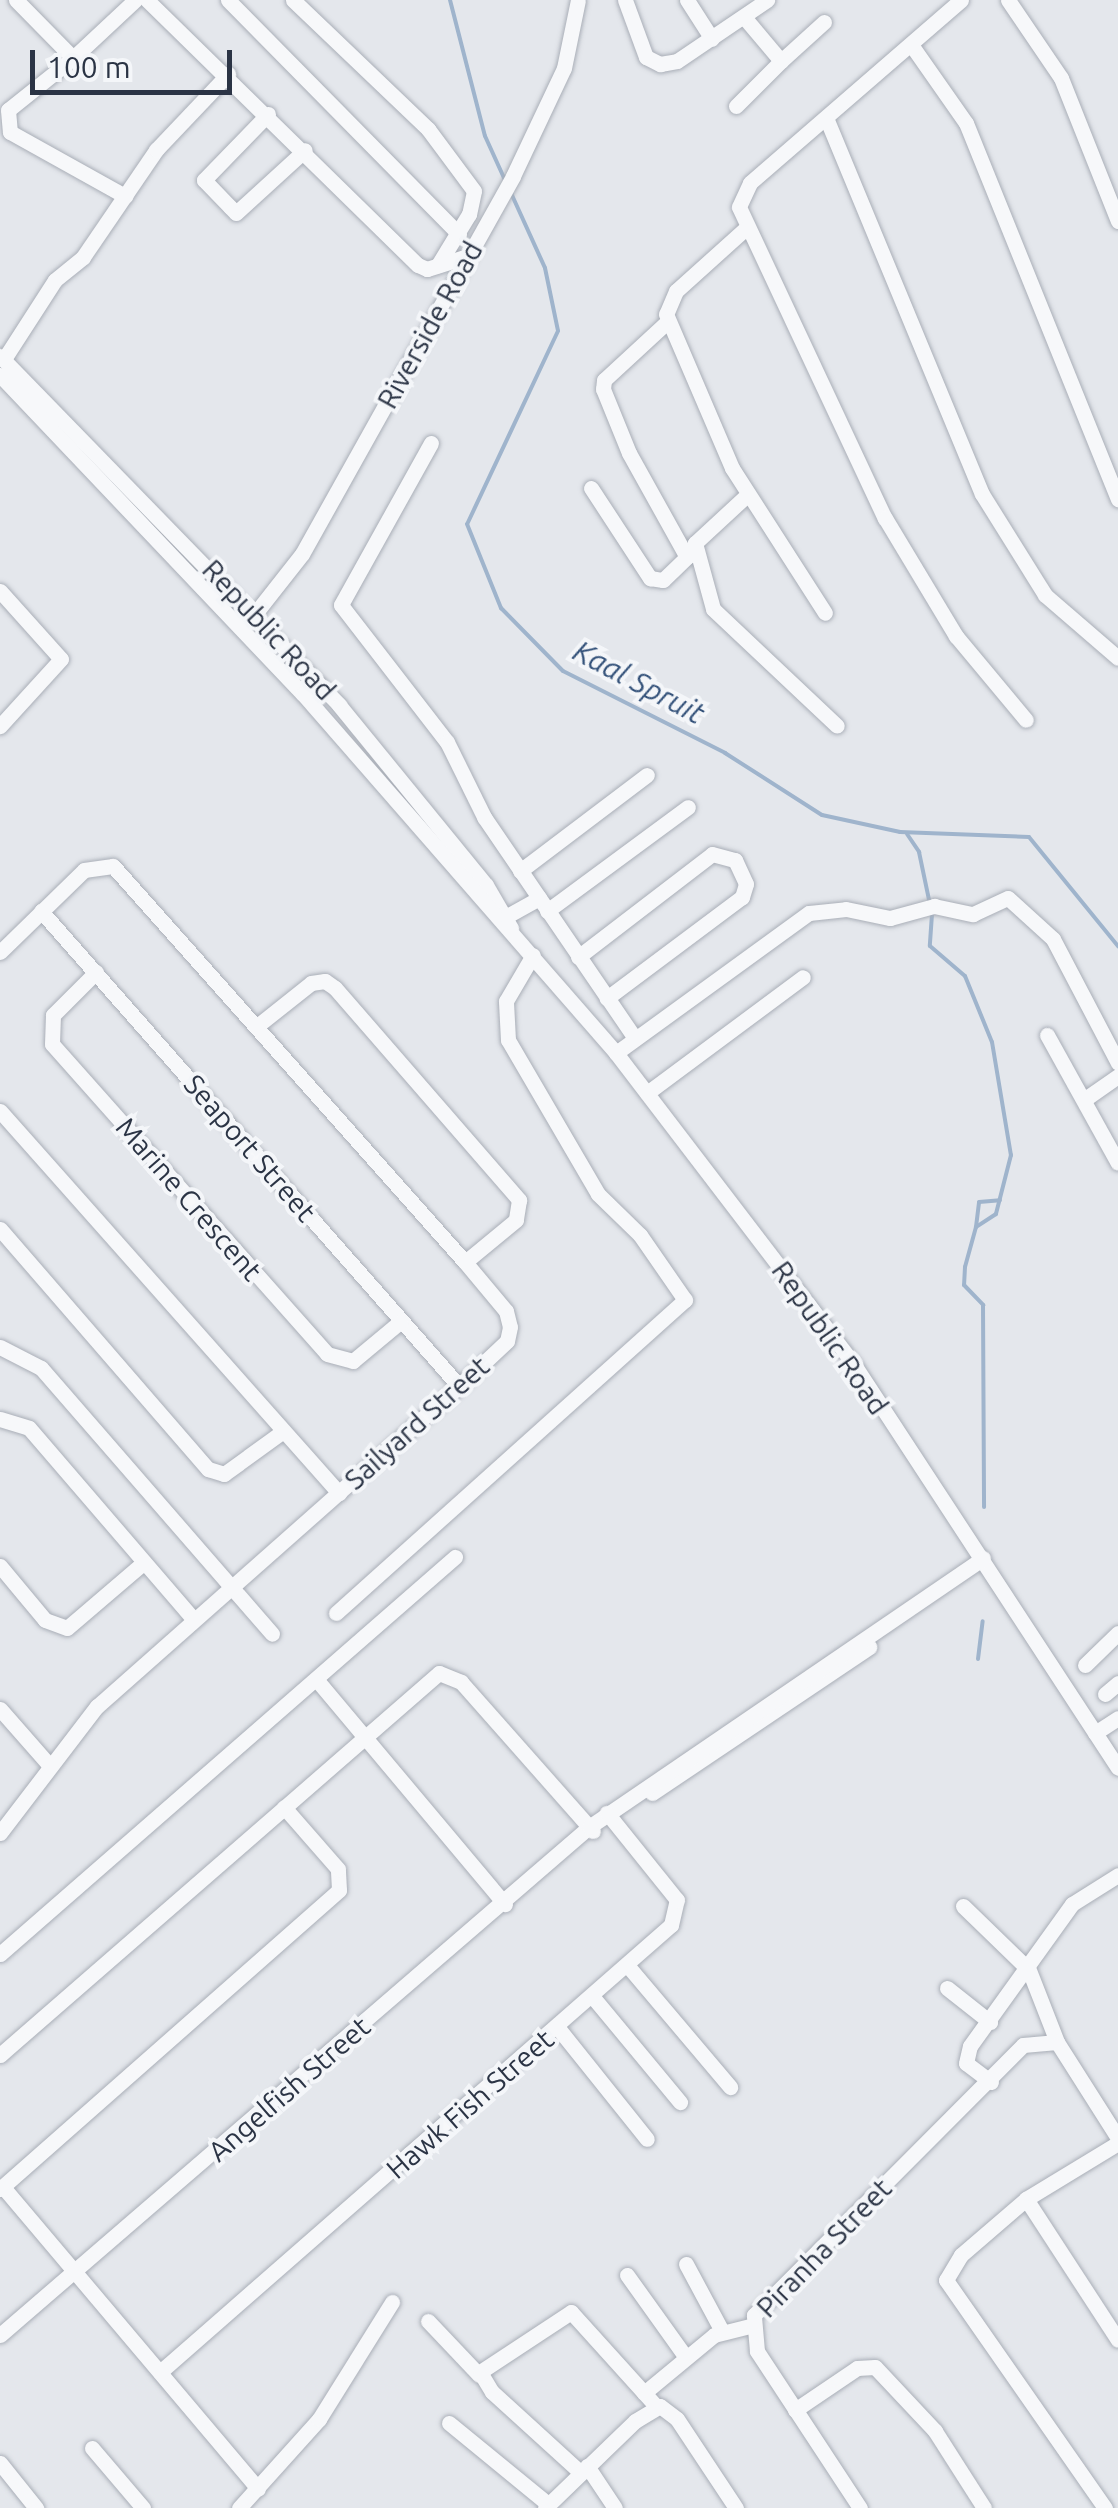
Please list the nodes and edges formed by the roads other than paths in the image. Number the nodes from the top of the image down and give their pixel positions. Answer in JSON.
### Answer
{"nodes":[{"id":1,"x":16,"y":0,"type":"edge"},
{"id":2,"x":135,"y":0,"type":"edge"},
{"id":3,"x":146,"y":0,"type":"edge"},
{"id":4,"x":228,"y":0,"type":"edge"},
{"id":5,"x":293,"y":0,"type":"edge"},
{"id":6,"x":578,"y":0,"type":"edge"},
{"id":7,"x":625,"y":0,"type":"edge"},
{"id":8,"x":688,"y":0,"type":"edge"},
{"id":9,"x":767,"y":0,"type":"edge"},
{"id":10,"x":961,"y":0,"type":"edge"},
{"id":11,"x":1008,"y":0,"type":"edge"},
{"id":12,"x":744,"y":17,"type":"junction"},
{"id":13,"x":824,"y":22,"type":"dead end"},
{"id":14,"x":712,"y":40,"type":"junction"},
{"id":15,"x":912,"y":46,"type":"junction"},
{"id":16,"x":73,"y":58,"type":"junction"},
{"id":17,"x":782,"y":61,"type":"junction"},
{"id":18,"x":228,"y":74,"type":"junction"},
{"id":19,"x":736,"y":106,"type":"dead end"},
{"id":20,"x":268,"y":114,"type":"junction"},
{"id":21,"x":827,"y":120,"type":"junction"},
{"id":22,"x":305,"y":150,"type":"junction"},
{"id":23,"x":125,"y":196,"type":"junction"},
{"id":24,"x":1118,"y":221,"type":"edge"},
{"id":25,"x":746,"y":228,"type":"junction"},
{"id":26,"x":458,"y":234,"type":"junction"},
{"id":27,"x":468,"y":256,"type":"junction"},
{"id":28,"x":438,"y":266,"type":"junction"},
{"id":29,"x":668,"y":321,"type":"junction"},
{"id":30,"x":3,"y":356,"type":"edge"},
{"id":31,"x":0,"y":375,"type":"edge"},
{"id":32,"x":430,"y":443,"type":"dead end"},
{"id":33,"x":591,"y":488,"type":"dead end"},
{"id":34,"x":747,"y":495,"type":"junction"},
{"id":35,"x":1118,"y":500,"type":"edge"},
{"id":36,"x":690,"y":554,"type":"junction"},
{"id":37,"x":0,"y":592,"type":"edge"},
{"id":38,"x":825,"y":613,"type":"dead end"},
{"id":39,"x":256,"y":615,"type":"junction"},
{"id":40,"x":241,"y":630,"type":"junction"},
{"id":41,"x":1118,"y":658,"type":"edge"},
{"id":42,"x":1026,"y":720,"type":"dead end"},
{"id":43,"x":0,"y":726,"type":"edge"},
{"id":44,"x":837,"y":726,"type":"dead end"},
{"id":45,"x":647,"y":775,"type":"dead end"},
{"id":46,"x":688,"y":807,"type":"dead end"},
{"id":47,"x":520,"y":870,"type":"junction"},
{"id":48,"x":543,"y":905,"type":"junction"},
{"id":49,"x":41,"y":912,"type":"junction"},
{"id":50,"x":509,"y":922,"type":"junction"},
{"id":51,"x":0,"y":952,"type":"edge"},
{"id":52,"x":533,"y":955,"type":"junction"},
{"id":53,"x":578,"y":957,"type":"junction"},
{"id":54,"x":96,"y":972,"type":"junction"},
{"id":55,"x":804,"y":977,"type":"dead end"},
{"id":56,"x":607,"y":998,"type":"junction"},
{"id":57,"x":257,"y":1026,"type":"junction"},
{"id":58,"x":1047,"y":1035,"type":"dead end"},
{"id":59,"x":635,"y":1038,"type":"junction"},
{"id":60,"x":616,"y":1053,"type":"junction"},
{"id":61,"x":1118,"y":1062,"type":"edge"},
{"id":62,"x":1118,"y":1076,"type":"edge"},
{"id":63,"x":648,"y":1094,"type":"junction"},
{"id":64,"x":1085,"y":1099,"type":"junction"},
{"id":65,"x":0,"y":1111,"type":"edge"},
{"id":66,"x":1118,"y":1163,"type":"edge"},
{"id":67,"x":0,"y":1229,"type":"edge"},
{"id":68,"x":465,"y":1262,"type":"junction"},
{"id":69,"x":402,"y":1321,"type":"junction"},
{"id":70,"x":0,"y":1347,"type":"edge"},
{"id":71,"x":459,"y":1386,"type":"junction"},
{"id":72,"x":0,"y":1419,"type":"edge"},
{"id":73,"x":282,"y":1432,"type":"junction"},
{"id":74,"x":339,"y":1493,"type":"junction"},
{"id":75,"x":455,"y":1557,"type":"dead end"},
{"id":76,"x":985,"y":1561,"type":"junction"},
{"id":77,"x":143,"y":1563,"type":"junction"},
{"id":78,"x":0,"y":1566,"type":"edge"},
{"id":79,"x":232,"y":1588,"type":"junction"},
{"id":80,"x":336,"y":1612,"type":"dead end"},
{"id":81,"x":193,"y":1619,"type":"junction"},
{"id":82,"x":1118,"y":1633,"type":"edge"},
{"id":83,"x":272,"y":1634,"type":"dead end"},
{"id":84,"x":1085,"y":1665,"type":"dead end"},
{"id":85,"x":316,"y":1679,"type":"junction"},
{"id":86,"x":0,"y":1709,"type":"edge"},
{"id":87,"x":1117,"y":1721,"type":"edge"},
{"id":88,"x":1095,"y":1733,"type":"junction"},
{"id":89,"x":365,"y":1734,"type":"junction"},
{"id":90,"x":50,"y":1766,"type":"junction"},
{"id":91,"x":1118,"y":1768,"type":"edge"},
{"id":92,"x":284,"y":1806,"type":"junction"},
{"id":93,"x":610,"y":1816,"type":"junction"},
{"id":94,"x":592,"y":1830,"type":"junction"},
{"id":95,"x":0,"y":1833,"type":"edge"},
{"id":96,"x":1118,"y":1875,"type":"edge"},
{"id":97,"x":505,"y":1904,"type":"junction"},
{"id":98,"x":962,"y":1906,"type":"dead end"},
{"id":99,"x":0,"y":1954,"type":"edge"},
{"id":100,"x":628,"y":1965,"type":"junction"},
{"id":101,"x":1026,"y":1966,"type":"junction"},
{"id":102,"x":947,"y":1988,"type":"dead end"},
{"id":103,"x":592,"y":1996,"type":"junction"},
{"id":104,"x":990,"y":2022,"type":"junction"},
{"id":105,"x":558,"y":2028,"type":"junction"},
{"id":106,"x":1057,"y":2042,"type":"junction"},
{"id":107,"x":0,"y":2056,"type":"edge"},
{"id":108,"x":991,"y":2082,"type":"junction"},
{"id":109,"x":730,"y":2087,"type":"dead end"},
{"id":110,"x":680,"y":2102,"type":"dead end"},
{"id":111,"x":647,"y":2139,"type":"dead end"},
{"id":112,"x":1118,"y":2141,"type":"edge"},
{"id":113,"x":1,"y":2188,"type":"edge"},
{"id":114,"x":1026,"y":2199,"type":"junction"},
{"id":115,"x":686,"y":2264,"type":"dead end"},
{"id":116,"x":76,"y":2271,"type":"junction"},
{"id":117,"x":627,"y":2275,"type":"dead end"},
{"id":118,"x":392,"y":2302,"type":"dead end"},
{"id":119,"x":428,"y":2321,"type":"dead end"},
{"id":120,"x":750,"y":2326,"type":"junction"},
{"id":121,"x":722,"y":2331,"type":"junction"},
{"id":122,"x":0,"y":2335,"type":"edge"},
{"id":123,"x":1118,"y":2340,"type":"edge"},
{"id":124,"x":685,"y":2356,"type":"junction"},
{"id":125,"x":160,"y":2372,"type":"junction"},
{"id":126,"x":479,"y":2375,"type":"junction"},
{"id":127,"x":644,"y":2392,"type":"junction"},
{"id":128,"x":660,"y":2407,"type":"junction"},
{"id":129,"x":795,"y":2410,"type":"junction"},
{"id":130,"x":450,"y":2422,"type":"dead end"},
{"id":131,"x":92,"y":2448,"type":"dead end"},
{"id":132,"x":0,"y":2463,"type":"edge"},
{"id":133,"x":584,"y":2469,"type":"junction"},
{"id":134,"x":258,"y":2488,"type":"junction"},
{"id":135,"x":547,"y":2506,"type":"edge"},
{"id":136,"x":36,"y":2508,"type":"edge"},
{"id":137,"x":144,"y":2508,"type":"edge"},
{"id":138,"x":239,"y":2508,"type":"edge"},
{"id":139,"x":615,"y":2508,"type":"edge"},
{"id":140,"x":736,"y":2508,"type":"edge"},
{"id":141,"x":860,"y":2508,"type":"edge"},
{"id":142,"x":984,"y":2508,"type":"edge"},
{"id":143,"x":1105,"y":2508,"type":"edge"}],
"edges":[{"from":1,"to":16,"type":"street"},
{"from":2,"to":16,"type":"street"},
{"from":3,"to":18,"type":"street"},
{"from":4,"to":26,"type":"street"},
{"from":5,"to":26,"type":"street"},
{"from":6,"to":27,"type":"street","name":"Riverside Road"},
{"from":7,"to":14,"type":"street"},
{"from":8,"to":14,"type":"street"},
{"from":9,"to":12,"type":"street"},
{"from":10,"to":15,"type":"street"},
{"from":11,"to":24,"type":"street"},
{"from":12,"to":14,"type":"street"},
{"from":12,"to":17,"type":"street"},
{"from":13,"to":17,"type":"street"},
{"from":15,"to":21,"type":"street"},
{"from":15,"to":35,"type":"street"},
{"from":16,"to":23,"type":"street"},
{"from":17,"to":19,"type":"street"},
{"from":18,"to":20,"type":"street"},
{"from":18,"to":23,"type":"street"},
{"from":20,"to":22,"type":"street"},
{"from":20,"to":22,"type":"street"},
{"from":21,"to":25,"type":"street"},
{"from":21,"to":41,"type":"street"},
{"from":22,"to":28,"type":"street"},
{"from":23,"to":30,"type":"street"},
{"from":25,"to":29,"type":"street"},
{"from":25,"to":42,"type":"street"},
{"from":26,"to":28,"type":"street"},
{"from":27,"to":28,"type":"street"},
{"from":27,"to":39,"type":"street","name":"Riverside Road"},
{"from":29,"to":34,"type":"street"},
{"from":29,"to":36,"type":"street"},
{"from":30,"to":39,"type":"street","name":"Republic Road"},
{"from":31,"to":40,"type":"street","name":"Republic Road"},
{"from":32,"to":47,"type":"street"},
{"from":33,"to":36,"type":"street"},
{"from":34,"to":36,"type":"street"},
{"from":34,"to":38,"type":"street"},
{"from":36,"to":44,"type":"street"},
{"from":37,"to":43,"type":"street"},
{"from":39,"to":40,"type":"street","name":"Riverside Road"},
{"from":39,"to":50,"type":"street","name":"Republic Road"},
{"from":40,"to":50,"type":"street","name":"Republic Road"},
{"from":45,"to":47,"type":"street"},
{"from":46,"to":48,"type":"street"},
{"from":47,"to":48,"type":"street"},
{"from":48,"to":50,"type":"street"},
{"from":48,"to":53,"type":"street"},
{"from":49,"to":51,"type":"street"},
{"from":49,"to":54,"type":"street","name":"Seaport Street"},
{"from":49,"to":57,"type":"street","name":"Sailyard Street"},
{"from":50,"to":52,"type":"street","name":"Republic Road"},
{"from":52,"to":60,"type":"street","name":"Republic Road"},
{"from":52,"to":80,"type":"street"},
{"from":53,"to":56,"type":"street"},
{"from":53,"to":56,"type":"street"},
{"from":54,"to":69,"type":"street","name":"Seaport Street"},
{"from":54,"to":69,"type":"street","name":"Marine Crescent"},
{"from":55,"to":63,"type":"street"},
{"from":56,"to":59,"type":"street"},
{"from":57,"to":68,"type":"street","name":"Sailyard Street"},
{"from":57,"to":68,"type":"street"},
{"from":58,"to":64,"type":"street"},
{"from":59,"to":60,"type":"street"},
{"from":59,"to":61,"type":"street"},
{"from":60,"to":63,"type":"street","name":"Republic Road"},
{"from":62,"to":64,"type":"street"},
{"from":63,"to":76,"type":"street","name":"Republic Road"},
{"from":64,"to":66,"type":"street"},
{"from":65,"to":73,"type":"street"},
{"from":67,"to":73,"type":"street"},
{"from":68,"to":71,"type":"street","name":"Sailyard Street"},
{"from":69,"to":71,"type":"street","name":"Seaport Street"},
{"from":70,"to":79,"type":"street"},
{"from":71,"to":74,"type":"street","name":"Sailyard Street"},
{"from":72,"to":77,"type":"street"},
{"from":73,"to":74,"type":"street"},
{"from":74,"to":79,"type":"street","name":"Sailyard Street"},
{"from":75,"to":85,"type":"street"},
{"from":76,"to":88,"type":"street","name":"Republic Road"},
{"from":76,"to":93,"type":"street","name":"Angelfish Street"},
{"from":77,"to":78,"type":"street"},
{"from":77,"to":81,"type":"street"},
{"from":79,"to":81,"type":"street","name":"Sailyard Street"},
{"from":79,"to":83,"type":"street"},
{"from":81,"to":90,"type":"street","name":"Sailyard Street"},
{"from":82,"to":84,"type":"street"},
{"from":85,"to":89,"type":"street"},
{"from":85,"to":99,"type":"street"},
{"from":86,"to":90,"type":"street"},
{"from":87,"to":88,"type":"street"},
{"from":88,"to":91,"type":"street","name":"Republic Road"},
{"from":89,"to":92,"type":"street"},
{"from":89,"to":94,"type":"street"},
{"from":89,"to":97,"type":"street"},
{"from":90,"to":95,"type":"street","name":"Sailyard Street"},
{"from":92,"to":107,"type":"street"},
{"from":92,"to":113,"type":"street"},
{"from":93,"to":94,"type":"street","name":"Angelfish Street"},
{"from":93,"to":100,"type":"street","name":"Hawk Fish Street"},
{"from":94,"to":97,"type":"street","name":"Angelfish Street"},
{"from":96,"to":101,"type":"street"},
{"from":97,"to":116,"type":"street","name":"Angelfish Street"},
{"from":98,"to":101,"type":"street"},
{"from":100,"to":103,"type":"street","name":"Hawk Fish Street"},
{"from":100,"to":109,"type":"street"},
{"from":101,"to":104,"type":"street"},
{"from":101,"to":106,"type":"street"},
{"from":102,"to":104,"type":"street"},
{"from":103,"to":105,"type":"street","name":"Hawk Fish Street"},
{"from":103,"to":110,"type":"street"},
{"from":104,"to":108,"type":"street"},
{"from":105,"to":111,"type":"street"},
{"from":105,"to":125,"type":"street","name":"Hawk Fish Street"},
{"from":106,"to":108,"type":"street","name":"Piranha Street"},
{"from":106,"to":112,"type":"street"},
{"from":108,"to":120,"type":"street","name":"Piranha Street"},
{"from":112,"to":114,"type":"street"},
{"from":113,"to":116,"type":"street"},
{"from":114,"to":123,"type":"street"},
{"from":114,"to":143,"type":"street"},
{"from":115,"to":121,"type":"street"},
{"from":116,"to":122,"type":"street","name":"Angelfish Street"},
{"from":116,"to":125,"type":"street"},
{"from":117,"to":124,"type":"street"},
{"from":118,"to":134,"type":"street"},
{"from":119,"to":126,"type":"street"},
{"from":120,"to":121,"type":"street"},
{"from":120,"to":129,"type":"street","name":"Piranha Street"},
{"from":121,"to":124,"type":"street"},
{"from":124,"to":127,"type":"street"},
{"from":125,"to":134,"type":"street"},
{"from":126,"to":127,"type":"street"},
{"from":126,"to":133,"type":"street"},
{"from":127,"to":128,"type":"street"},
{"from":128,"to":133,"type":"street"},
{"from":128,"to":140,"type":"street"},
{"from":129,"to":141,"type":"street","name":"Piranha Street"},
{"from":129,"to":142,"type":"street"},
{"from":130,"to":135,"type":"street"},
{"from":131,"to":137,"type":"street"},
{"from":132,"to":136,"type":"street"},
{"from":133,"to":135,"type":"street"},
{"from":133,"to":139,"type":"street"},
{"from":134,"to":138,"type":"street"}]}
